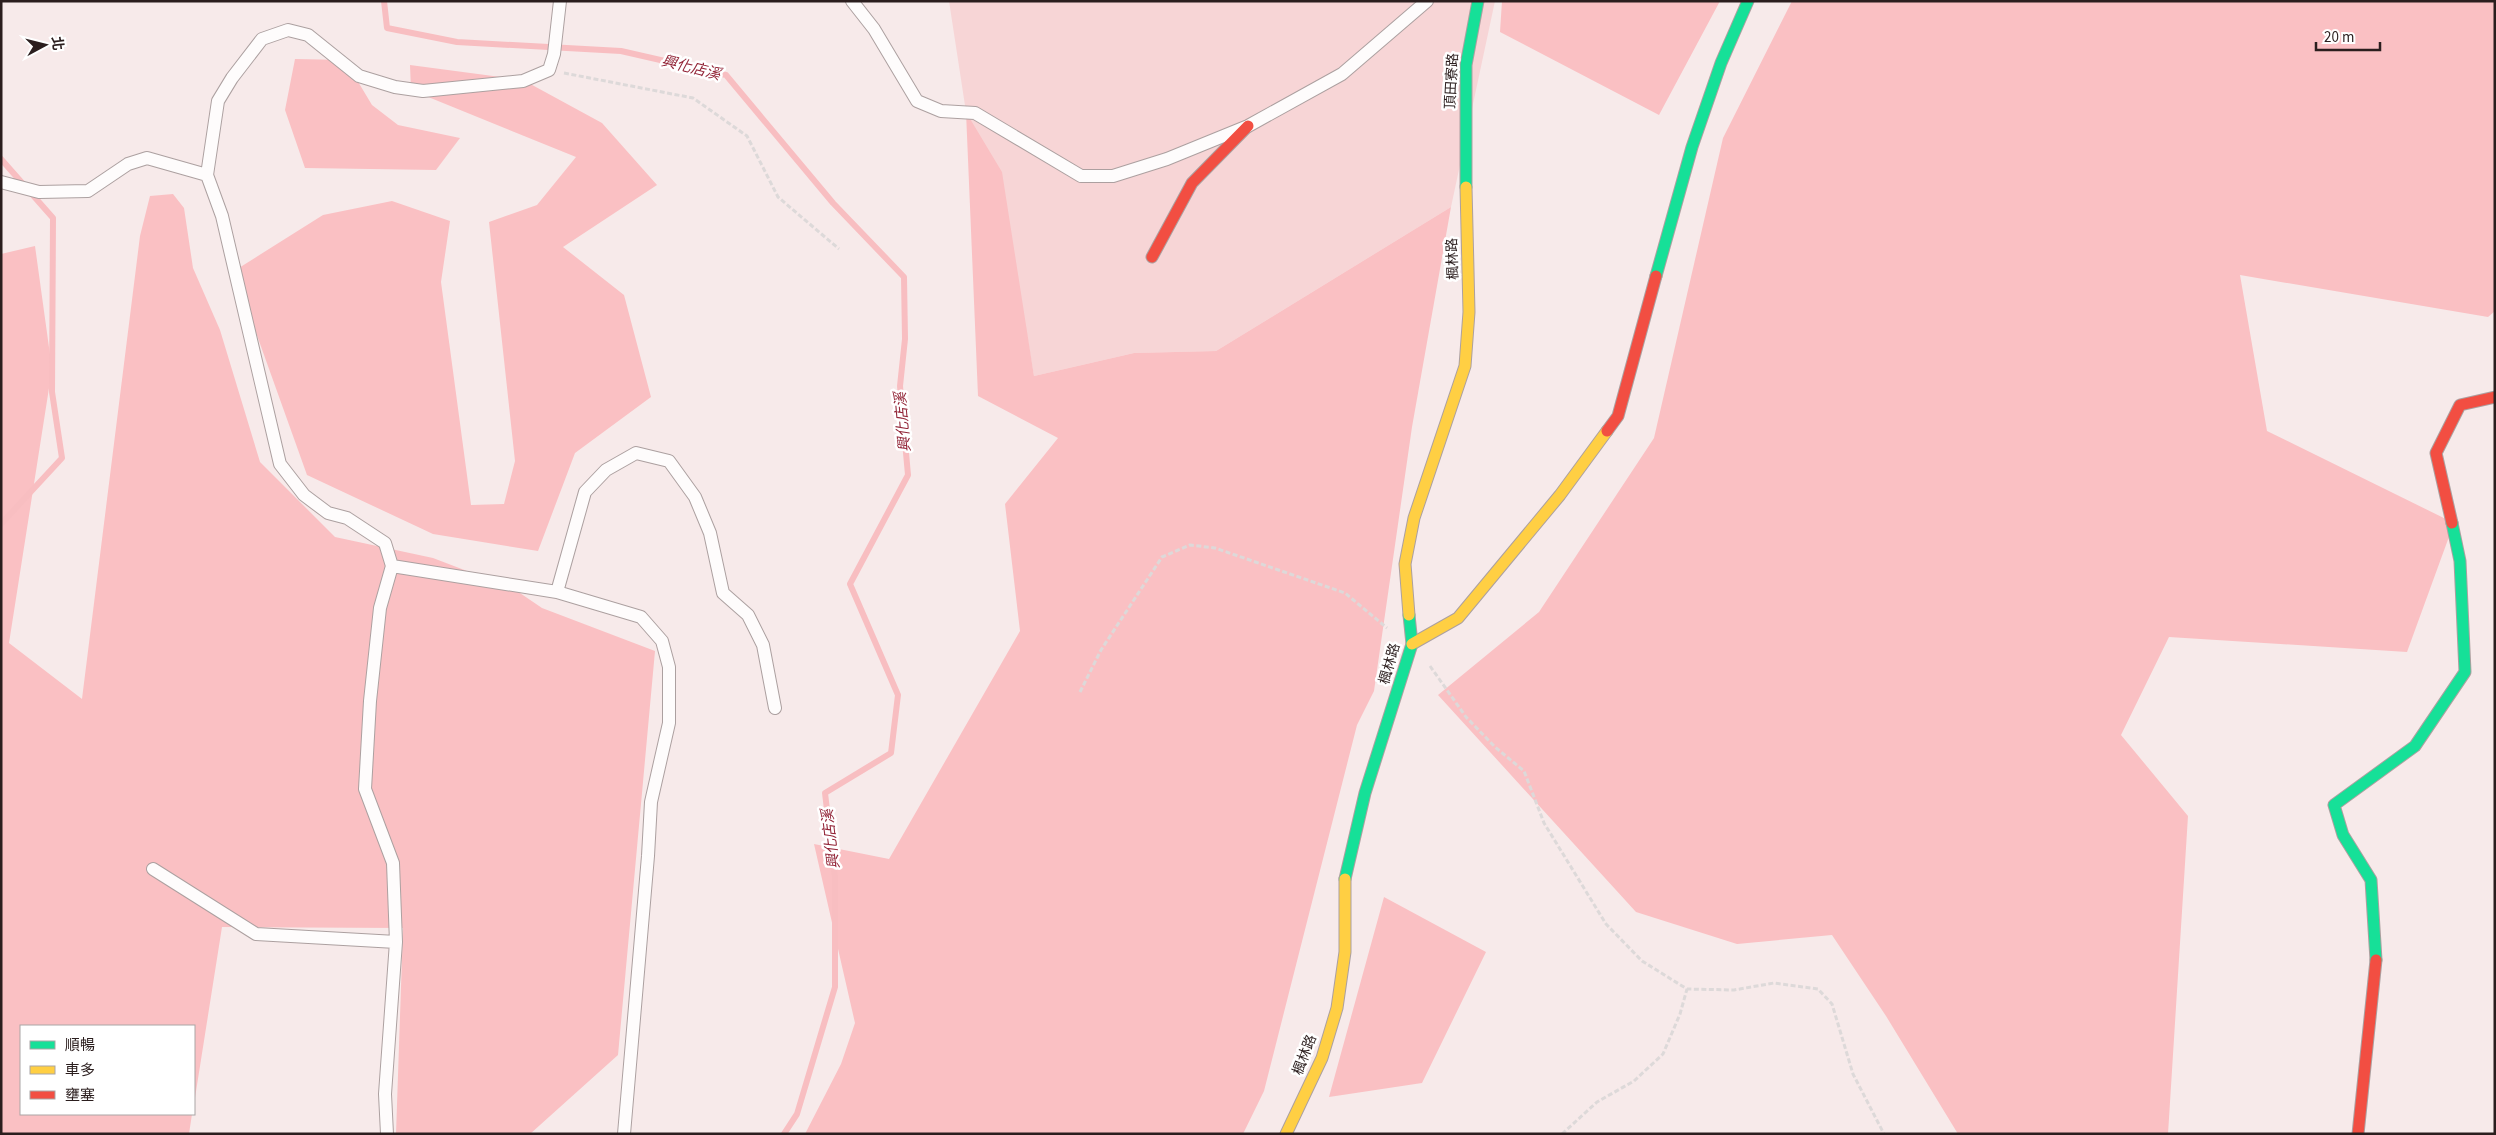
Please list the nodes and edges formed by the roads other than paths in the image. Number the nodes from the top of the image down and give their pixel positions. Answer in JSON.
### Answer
{"nodes":[{"id":1,"x":560,"y":1,"type":"edge"},
{"id":2,"x":852,"y":1,"type":"edge"},
{"id":3,"x":1427,"y":1,"type":"edge"},
{"id":4,"x":1478,"y":1,"type":"edge"},
{"id":5,"x":1748,"y":1,"type":"edge"},
{"id":6,"x":1248,"y":126,"type":"junction"},
{"id":7,"x":1465,"y":164,"type":"joint"},
{"id":8,"x":207,"y":175,"type":"junction"},
{"id":9,"x":1,"y":182,"type":"edge"},
{"id":10,"x":1152,"y":257,"type":"dead end"},
{"id":11,"x":2495,"y":398,"type":"edge"},
{"id":12,"x":392,"y":566,"type":"junction"},
{"id":13,"x":557,"y":592,"type":"junction"},
{"id":14,"x":1412,"y":644,"type":"junction"},
{"id":15,"x":775,"y":708,"type":"dead end"},
{"id":16,"x":153,"y":868,"type":"dead end"},
{"id":17,"x":396,"y":942,"type":"junction"},
{"id":18,"x":387,"y":1134,"type":"edge"},
{"id":19,"x":624,"y":1134,"type":"edge"},
{"id":20,"x":1286,"y":1134,"type":"edge"},
{"id":21,"x":2358,"y":1134,"type":"edge"}],
"edges":[{"from":1,"to":8,"type":"lane"},
{"from":2,"to":6,"type":"lane"},
{"from":3,"to":6,"type":"lane"},
{"from":4,"to":7,"type":"street","name":"頂田寮路"},
{"from":5,"to":14,"type":"street"},
{"from":6,"to":10,"type":"street"},
{"from":7,"to":14,"type":"street","name":"楓林路"},
{"from":8,"to":9,"type":"lane"},
{"from":8,"to":12,"type":"lane"},
{"from":11,"to":21,"type":"street"},
{"from":12,"to":13,"type":"lane"},
{"from":12,"to":17,"type":"lane"},
{"from":13,"to":15,"type":"lane"},
{"from":13,"to":19,"type":"lane"},
{"from":14,"to":20,"type":"street","name":"楓林路"},
{"from":16,"to":17,"type":"lane"},
{"from":17,"to":18,"type":"lane"}]}
